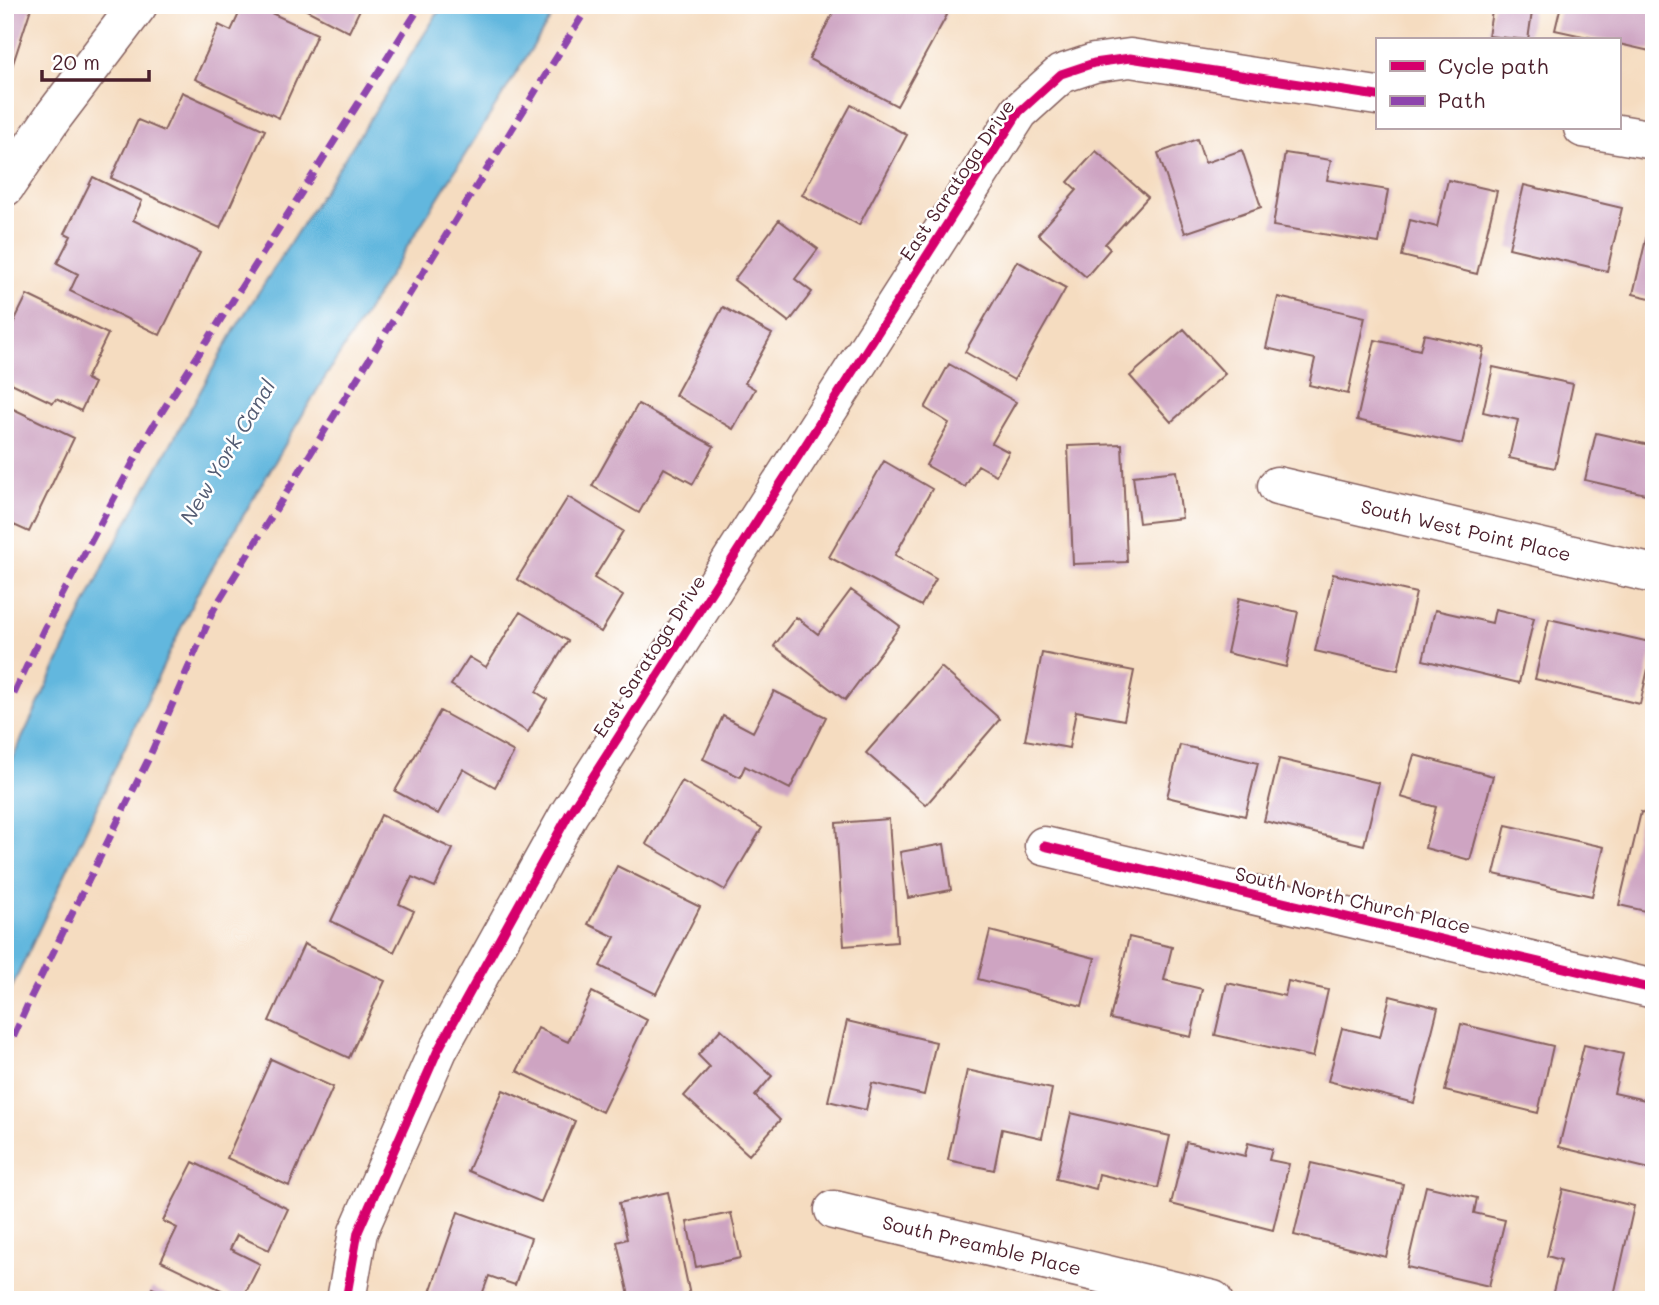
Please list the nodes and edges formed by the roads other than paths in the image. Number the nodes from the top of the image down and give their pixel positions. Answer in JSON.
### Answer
{"nodes":[{"id":1,"x":138,"y":5,"type":"edge"},
{"id":2,"x":1376,"y":96,"type":"edge"},
{"id":3,"x":1595,"y":130,"type":"edge"},
{"id":4,"x":1654,"y":140,"type":"edge"},
{"id":5,"x":5,"y":187,"type":"edge"},
{"id":6,"x":1277,"y":486,"type":"dead end"},
{"id":7,"x":1654,"y":574,"type":"edge"},
{"id":8,"x":1044,"y":846,"type":"dead end"},
{"id":9,"x":1654,"y":989,"type":"edge"},
{"id":10,"x":834,"y":1210,"type":"dead end"},
{"id":11,"x":345,"y":1300,"type":"edge"},
{"id":12,"x":1213,"y":1300,"type":"edge"}],
"edges":[{"from":1,"to":5,"type":"street"},
{"from":2,"to":11,"type":"street","name":"East Saratoga Drive"},
{"from":3,"to":4,"type":"street"},
{"from":6,"to":7,"type":"street","name":"South West Point Place"},
{"from":8,"to":9,"type":"street","name":"South North Church Place"},
{"from":10,"to":12,"type":"street","name":"South Preamble Place"}]}
